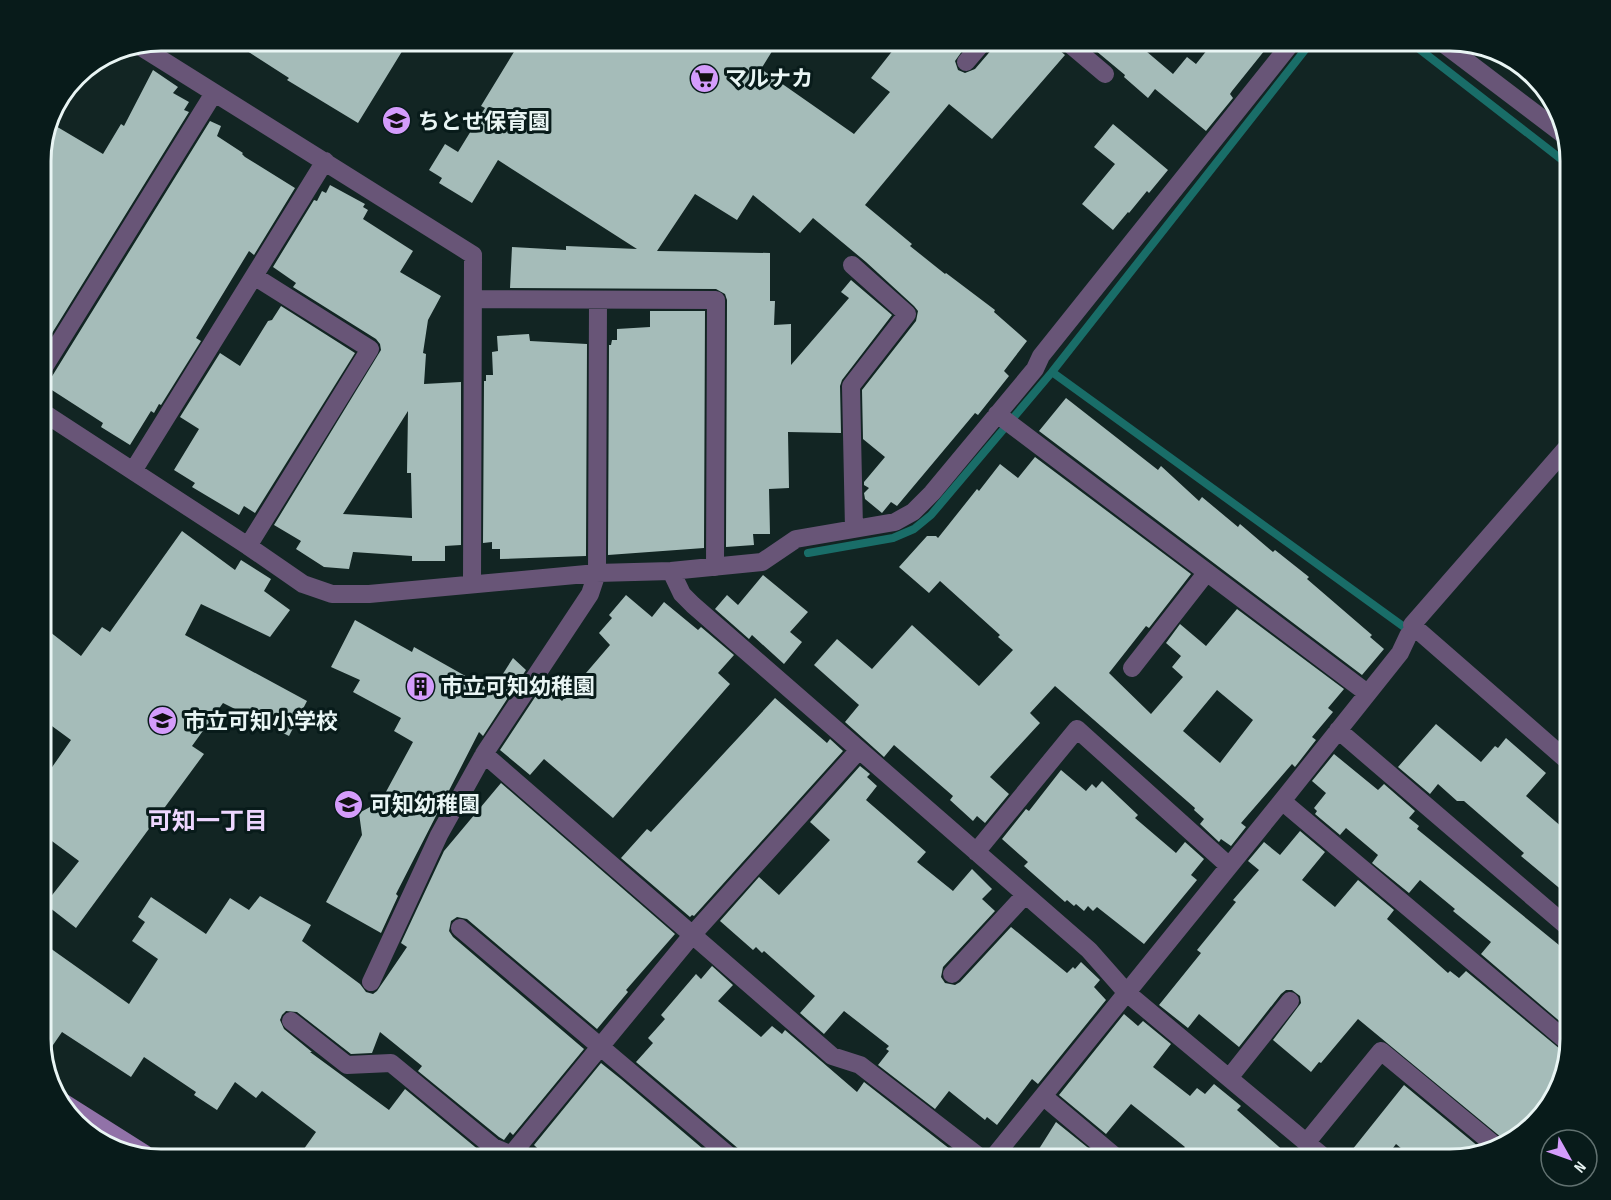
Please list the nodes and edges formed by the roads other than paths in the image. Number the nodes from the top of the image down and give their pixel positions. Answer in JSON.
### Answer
{"nodes":[{"id":1,"x":975,"y":51,"type":"edge"},
{"id":2,"x":1079,"y":51,"type":"edge"},
{"id":3,"x":1284,"y":51,"type":"edge"},
{"id":4,"x":1454,"y":51,"type":"edge"},
{"id":5,"x":149,"y":52,"type":"edge"},
{"id":6,"x":966,"y":62,"type":"dead end"},
{"id":7,"x":1105,"y":74,"type":"dead end"},
{"id":8,"x":214,"y":93,"type":"junction"},
{"id":9,"x":1555,"y":128,"type":"edge"},
{"id":10,"x":325,"y":161,"type":"junction"},
{"id":11,"x":852,"y":265,"type":"dead end"},
{"id":12,"x":254,"y":276,"type":"junction"},
{"id":13,"x":473,"y":299,"type":"junction"},
{"id":14,"x":598,"y":300,"type":"junction"},
{"id":15,"x":51,"y":356,"type":"edge"},
{"id":16,"x":999,"y":416,"type":"junction"},
{"id":17,"x":51,"y":418,"type":"edge"},
{"id":18,"x":1560,"y":455,"type":"edge"},
{"id":19,"x":133,"y":471,"type":"junction"},
{"id":20,"x":854,"y":530,"type":"junction"},
{"id":21,"x":248,"y":546,"type":"junction"},
{"id":22,"x":715,"y":567,"type":"junction"},
{"id":23,"x":671,"y":571,"type":"junction"},
{"id":24,"x":1207,"y":572,"type":"junction"},
{"id":25,"x":597,"y":573,"type":"junction"},
{"id":26,"x":472,"y":584,"type":"junction"},
{"id":27,"x":1412,"y":631,"type":"junction"},
{"id":28,"x":1132,"y":668,"type":"dead end"},
{"id":29,"x":1367,"y":693,"type":"junction"},
{"id":30,"x":1338,"y":730,"type":"junction"},
{"id":31,"x":859,"y":750,"type":"junction"},
{"id":32,"x":484,"y":754,"type":"junction"},
{"id":33,"x":1560,"y":755,"type":"edge"},
{"id":34,"x":1282,"y":801,"type":"junction"},
{"id":35,"x":976,"y":852,"type":"junction"},
{"id":36,"x":1229,"y":866,"type":"junction"},
{"id":37,"x":1025,"y":895,"type":"junction"},
{"id":38,"x":1560,"y":920,"type":"edge"},
{"id":39,"x":460,"y":928,"type":"dead end"},
{"id":40,"x":693,"y":934,"type":"junction"},
{"id":41,"x":952,"y":974,"type":"dead end"},
{"id":42,"x":371,"y":982,"type":"dead end"},
{"id":43,"x":1127,"y":993,"type":"junction"},
{"id":44,"x":1290,"y":1001,"type":"dead end"},
{"id":45,"x":291,"y":1021,"type":"dead end"},
{"id":46,"x":1560,"y":1035,"type":"edge"},
{"id":47,"x":601,"y":1048,"type":"junction"},
{"id":48,"x":1229,"y":1078,"type":"junction"},
{"id":49,"x":1043,"y":1096,"type":"junction"},
{"id":50,"x":80,"y":1114,"type":"edge"},
{"id":51,"x":119,"y":1141,"type":"edge"},
{"id":52,"x":1490,"y":1142,"type":"edge"},
{"id":53,"x":1306,"y":1143,"type":"junction"},
{"id":54,"x":498,"y":1149,"type":"edge"},
{"id":55,"x":522,"y":1149,"type":"edge"},
{"id":56,"x":720,"y":1149,"type":"edge"},
{"id":57,"x":968,"y":1149,"type":"edge"},
{"id":58,"x":1001,"y":1149,"type":"edge"},
{"id":59,"x":1106,"y":1149,"type":"edge"},
{"id":60,"x":1313,"y":1149,"type":"edge"}],
"edges":[{"from":1,"to":6,"type":"street"},
{"from":2,"to":7,"type":"street"},
{"from":3,"to":16,"type":"street"},
{"from":4,"to":9,"type":"street"},
{"from":5,"to":8,"type":"street"},
{"from":8,"to":10,"type":"street"},
{"from":8,"to":15,"type":"street"},
{"from":10,"to":12,"type":"street"},
{"from":10,"to":13,"type":"street"},
{"from":11,"to":20,"type":"street"},
{"from":12,"to":19,"type":"street"},
{"from":12,"to":21,"type":"street"},
{"from":13,"to":14,"type":"street"},
{"from":13,"to":26,"type":"street"},
{"from":14,"to":22,"type":"street"},
{"from":14,"to":25,"type":"street"},
{"from":16,"to":20,"type":"street"},
{"from":16,"to":24,"type":"street"},
{"from":17,"to":19,"type":"street"},
{"from":18,"to":27,"type":"street"},
{"from":19,"to":21,"type":"street"},
{"from":20,"to":22,"type":"street"},
{"from":21,"to":26,"type":"street"},
{"from":22,"to":23,"type":"street"},
{"from":23,"to":25,"type":"street"},
{"from":23,"to":31,"type":"street"},
{"from":24,"to":28,"type":"street"},
{"from":24,"to":29,"type":"street"},
{"from":25,"to":26,"type":"street"},
{"from":25,"to":32,"type":"street"},
{"from":27,"to":29,"type":"street"},
{"from":27,"to":33,"type":"street"},
{"from":29,"to":30,"type":"street"},
{"from":30,"to":34,"type":"street"},
{"from":30,"to":38,"type":"street"},
{"from":31,"to":35,"type":"street"},
{"from":31,"to":40,"type":"street"},
{"from":32,"to":40,"type":"street"},
{"from":32,"to":42,"type":"street"},
{"from":34,"to":36,"type":"street"},
{"from":34,"to":46,"type":"street"},
{"from":35,"to":36,"type":"street"},
{"from":35,"to":37,"type":"street"},
{"from":36,"to":43,"type":"street"},
{"from":37,"to":41,"type":"street"},
{"from":37,"to":43,"type":"street"},
{"from":39,"to":47,"type":"street"},
{"from":40,"to":47,"type":"street"},
{"from":40,"to":57,"type":"street"},
{"from":43,"to":48,"type":"street"},
{"from":43,"to":49,"type":"street"},
{"from":44,"to":48,"type":"street"},
{"from":45,"to":54,"type":"street"},
{"from":47,"to":55,"type":"street"},
{"from":47,"to":56,"type":"street"},
{"from":48,"to":53,"type":"street"},
{"from":49,"to":58,"type":"street"},
{"from":49,"to":59,"type":"street"},
{"from":50,"to":51,"type":"main road"},
{"from":52,"to":53,"type":"street"},
{"from":53,"to":60,"type":"street"}]}
